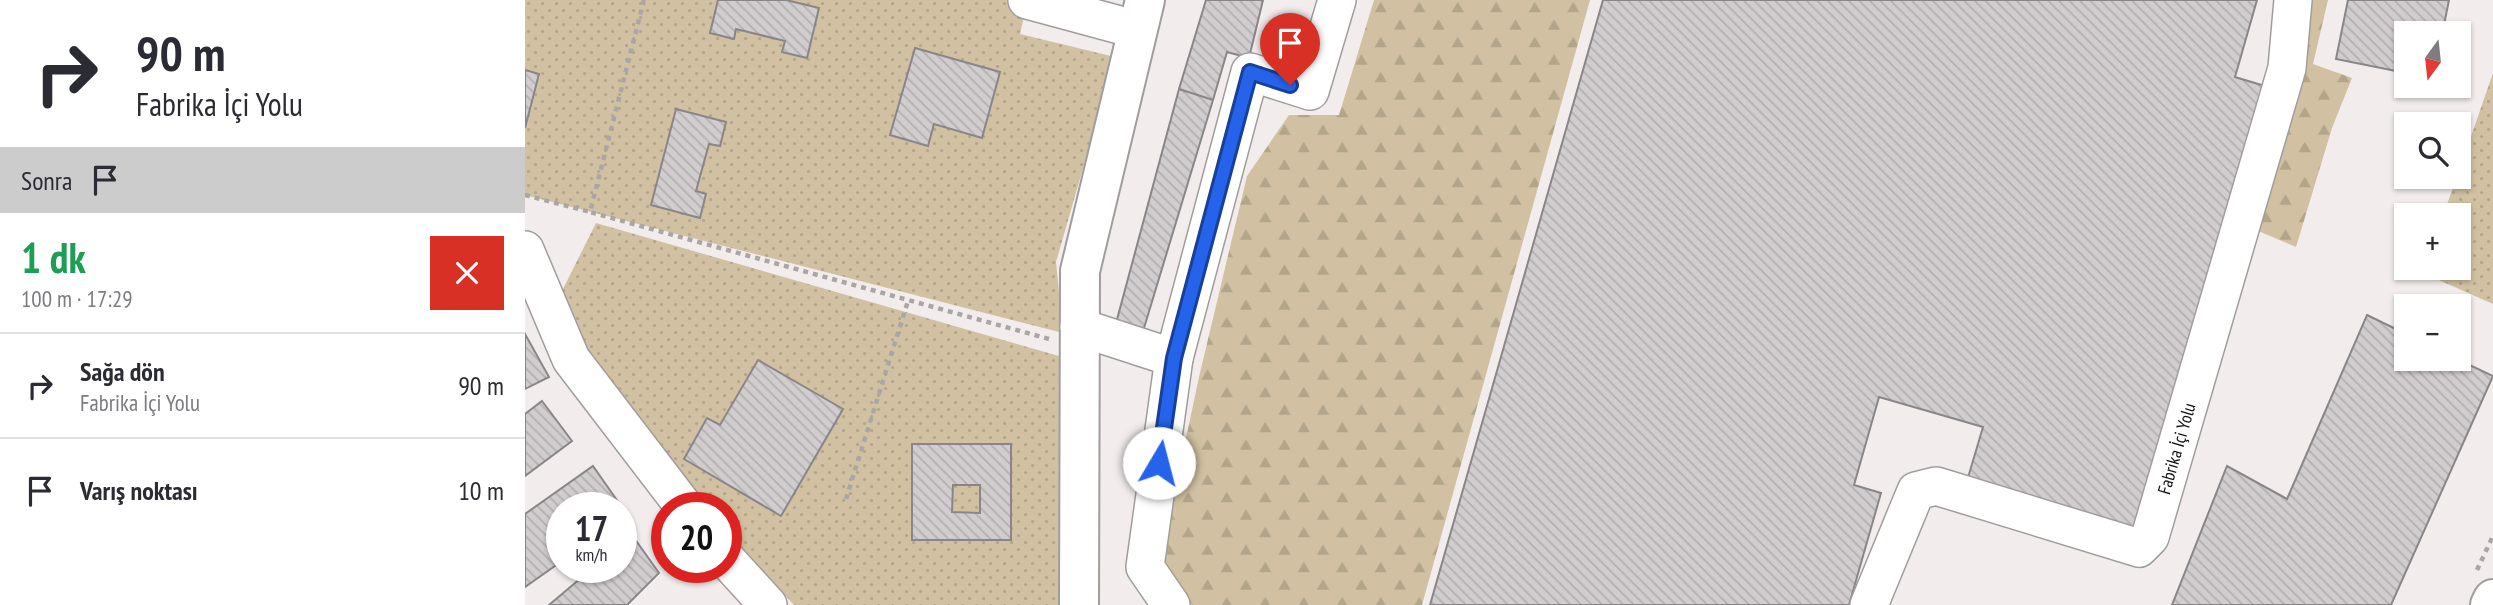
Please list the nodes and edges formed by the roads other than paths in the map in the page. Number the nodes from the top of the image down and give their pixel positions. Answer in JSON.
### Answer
{"nodes":[{"id":1,"x":1337,"y":0,"type":"edge"},
{"id":2,"x":2293,"y":0,"type":"edge"},
{"id":3,"x":1045,"y":2,"type":"edge"},
{"id":4,"x":1142,"y":15,"type":"edge"},
{"id":5,"x":525,"y":250,"type":"edge"},
{"id":6,"x":1079,"y":338,"type":"junction"},
{"id":7,"x":1174,"y":358,"type":"junction"},
{"id":8,"x":673,"y":492,"type":"edge"},
{"id":9,"x":742,"y":577,"type":"edge"},
{"id":10,"x":2493,"y":599,"type":"edge"},
{"id":11,"x":768,"y":605,"type":"edge"},
{"id":12,"x":1079,"y":605,"type":"edge"},
{"id":13,"x":1171,"y":605,"type":"edge"},
{"id":14,"x":1869,"y":605,"type":"edge"},
{"id":15,"x":2490,"y":605,"type":"edge"}],
"edges":[{"from":1,"to":7,"type":"street"},
{"from":2,"to":14,"type":"street","name":"Fabrika İçi Yolu"},
{"from":3,"to":4,"type":"street"},
{"from":4,"to":6,"type":"main road"},
{"from":5,"to":8,"type":"street"},
{"from":6,"to":7,"type":"street"},
{"from":6,"to":12,"type":"main road"},
{"from":7,"to":13,"type":"street"},
{"from":9,"to":11,"type":"street"},
{"from":10,"to":15,"type":"main road"}]}
